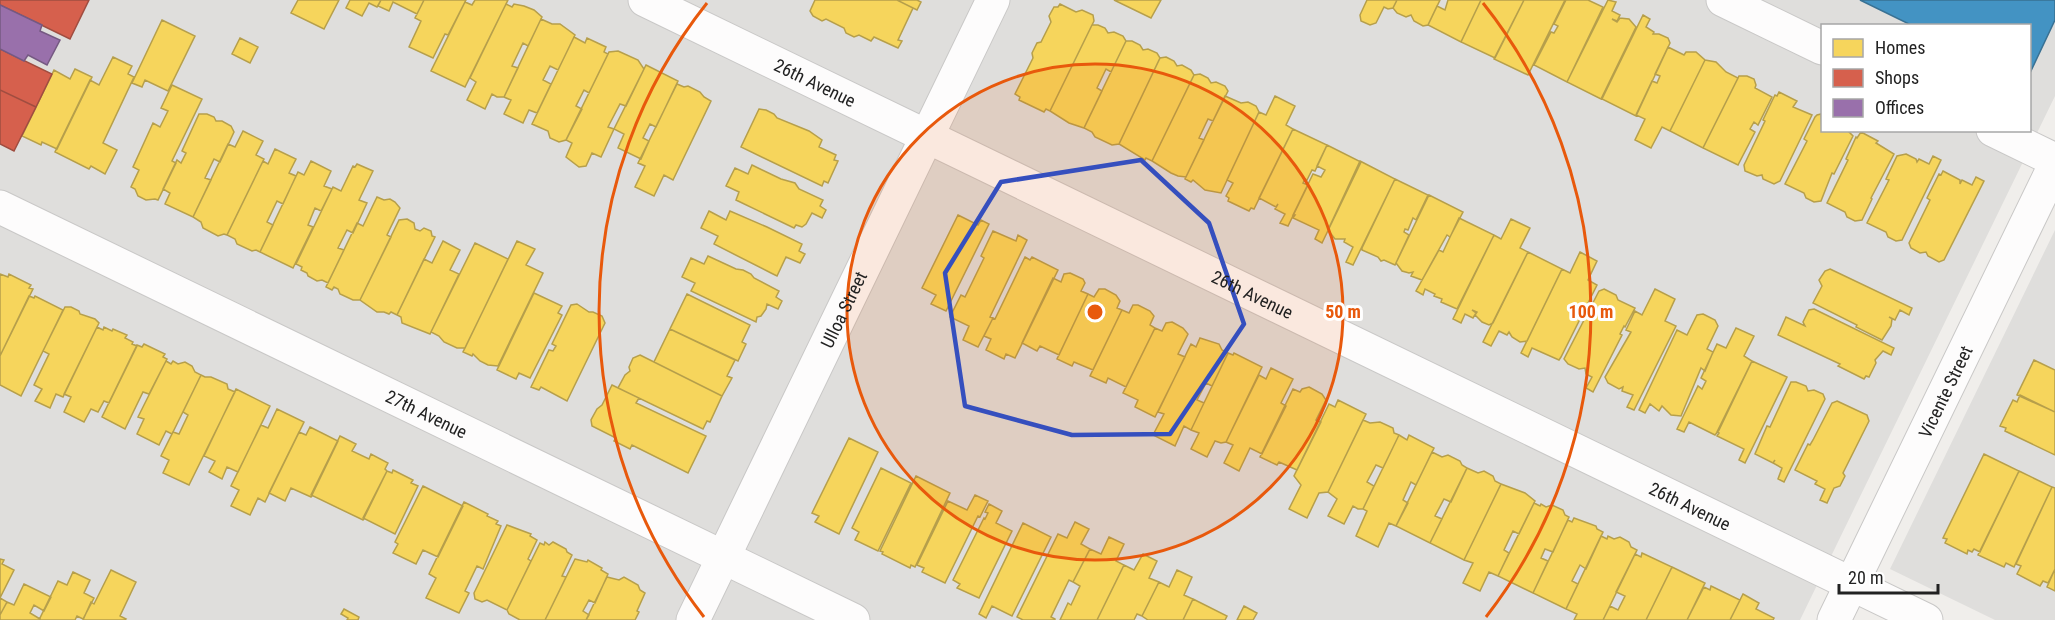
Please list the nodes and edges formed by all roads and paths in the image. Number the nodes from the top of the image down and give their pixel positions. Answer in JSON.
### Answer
{"nodes":[{"id":1,"x":645,"y":0,"type":"edge"},
{"id":2,"x":993,"y":0,"type":"edge"},
{"id":3,"x":1724,"y":0,"type":"edge"},
{"id":4,"x":1821,"y":48,"type":"edge"},
{"id":5,"x":1997,"y":132,"type":"edge"},
{"id":6,"x":927,"y":136,"type":"junction"},
{"id":7,"x":2055,"y":163,"type":"edge"},
{"id":8,"x":0,"y":207,"type":"edge"},
{"id":9,"x":723,"y":558,"type":"junction"},
{"id":10,"x":1852,"y":584,"type":"junction"},
{"id":11,"x":693,"y":620,"type":"edge"},
{"id":12,"x":853,"y":620,"type":"edge"},
{"id":13,"x":1834,"y":620,"type":"edge"},
{"id":14,"x":1926,"y":620,"type":"edge"}],
"edges":[{"from":1,"to":6,"type":"street","name":"26th Avenue"},
{"from":2,"to":6,"type":"street","name":"Ulloa Street"},
{"from":3,"to":4,"type":"street"},
{"from":5,"to":7,"type":"street"},
{"from":6,"to":9,"type":"street","name":"Ulloa Street"},
{"from":6,"to":10,"type":"street","name":"26th Avenue"},
{"from":7,"to":10,"type":"street","name":"Vicente Street"},
{"from":8,"to":9,"type":"street","name":"27th Avenue"},
{"from":9,"to":11,"type":"street","name":"Ulloa Street"},
{"from":9,"to":12,"type":"street","name":"27th Avenue"},
{"from":10,"to":13,"type":"street","name":"Vicente Street"},
{"from":10,"to":14,"type":"street","name":"26th Avenue"}]}
